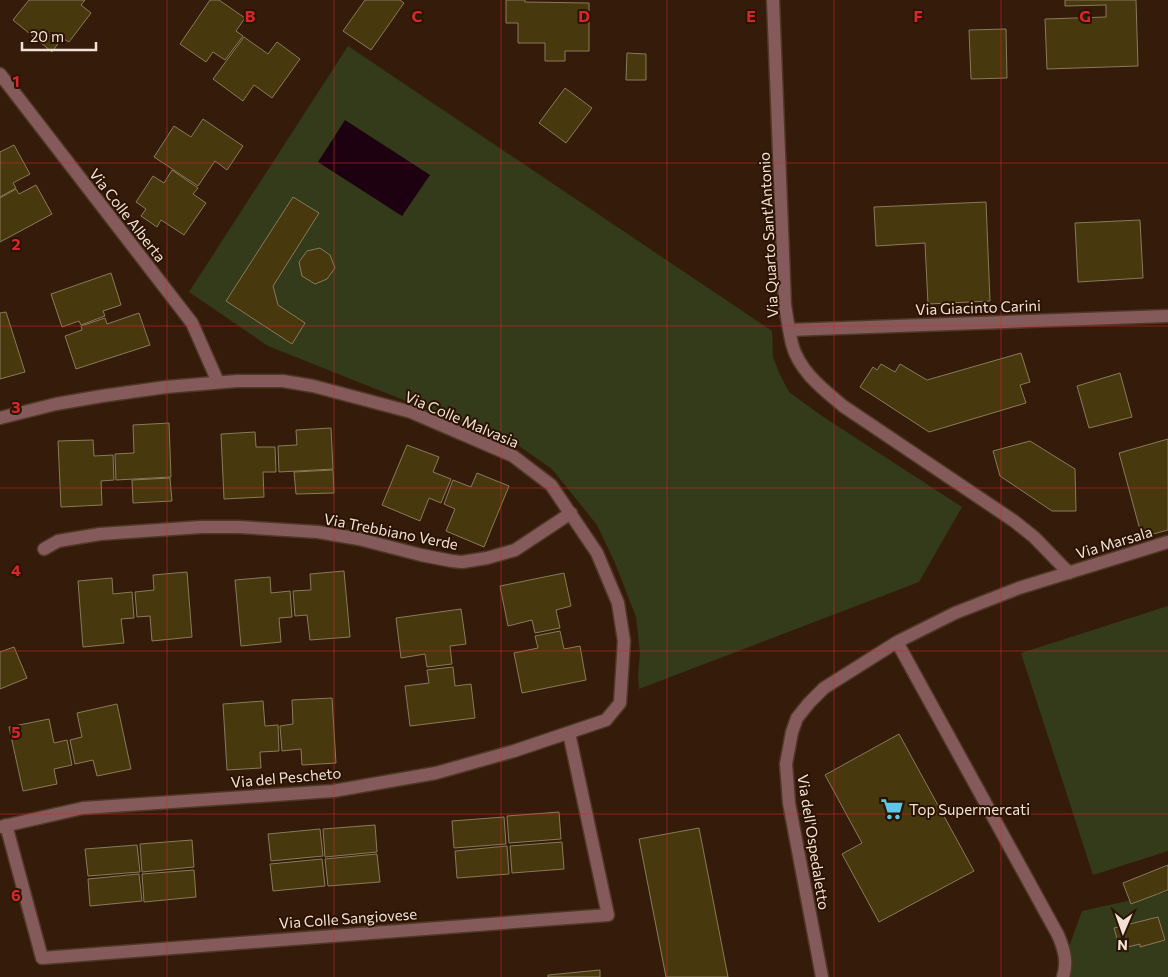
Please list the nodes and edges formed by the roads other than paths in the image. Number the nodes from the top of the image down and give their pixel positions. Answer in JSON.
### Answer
{"nodes":[{"id":1,"x":774,"y":0,"type":"edge"},
{"id":2,"x":0,"y":74,"type":"edge"},
{"id":3,"x":1168,"y":316,"type":"edge"},
{"id":4,"x":790,"y":330,"type":"junction"},
{"id":5,"x":218,"y":382,"type":"junction"},
{"id":6,"x":0,"y":418,"type":"edge"},
{"id":7,"x":571,"y":512,"type":"junction"},
{"id":8,"x":1168,"y":542,"type":"edge"},
{"id":9,"x":44,"y":549,"type":"dead end"},
{"id":10,"x":1069,"y":573,"type":"junction"},
{"id":11,"x":896,"y":642,"type":"junction"},
{"id":12,"x":569,"y":733,"type":"junction"},
{"id":13,"x":3,"y":826,"type":"edge"},
{"id":14,"x":822,"y":977,"type":"edge"},
{"id":15,"x":1063,"y":977,"type":"edge"}],
"edges":[{"from":1,"to":4,"type":"street","name":"Via Quarto Sant'Antonio"},
{"from":2,"to":5,"type":"street","name":"Via Colle Alberta"},
{"from":3,"to":4,"type":"street","name":"Via Giacinto Carini"},
{"from":4,"to":10,"type":"street","name":"Via Quarto Sant'Antonio"},
{"from":5,"to":6,"type":"street","name":"Via Colle Malvasia"},
{"from":5,"to":7,"type":"street","name":"Via Colle Malvasia"},
{"from":7,"to":9,"type":"street","name":"Via Trebbiano Verde"},
{"from":7,"to":12,"type":"street","name":"Via Colle Malvasia"},
{"from":8,"to":10,"type":"street","name":"Via Marsala"},
{"from":10,"to":11,"type":"street","name":"Via dell'Ospedaletto"},
{"from":11,"to":14,"type":"street","name":"Via dell'Ospedaletto"},
{"from":11,"to":15,"type":"street"},
{"from":12,"to":13,"type":"street","name":"Via del Pescheto"},
{"from":12,"to":13,"type":"street","name":"Via Colle Sangiovese"}]}
